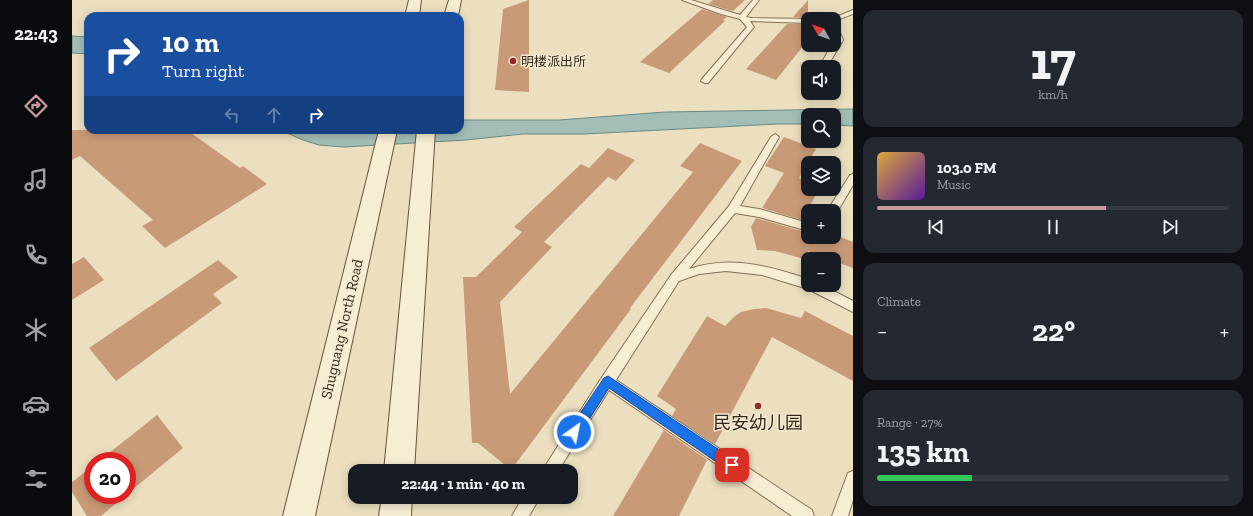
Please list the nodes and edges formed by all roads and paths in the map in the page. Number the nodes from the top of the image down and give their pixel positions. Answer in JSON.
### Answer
{"nodes":[{"id":1,"x":415,"y":0,"type":"edge"},
{"id":2,"x":455,"y":0,"type":"edge"},
{"id":3,"x":685,"y":0,"type":"edge"},
{"id":4,"x":756,"y":0,"type":"edge"},
{"id":5,"x":413,"y":12,"type":"edge"},
{"id":6,"x":452,"y":12,"type":"edge"},
{"id":7,"x":853,"y":12,"type":"edge"},
{"id":8,"x":841,"y":16,"type":"edge"},
{"id":9,"x":742,"y":18,"type":"junction"},
{"id":10,"x":801,"y":21,"type":"edge"},
{"id":11,"x":705,"y":81,"type":"dead end"},
{"id":12,"x":426,"y":134,"type":"edge"},
{"id":13,"x":387,"y":136,"type":"edge"},
{"id":14,"x":775,"y":137,"type":"dead end"},
{"id":15,"x":853,"y":177,"type":"edge"},
{"id":16,"x":836,"y":204,"type":"edge"},
{"id":17,"x":733,"y":209,"type":"junction"},
{"id":18,"x":801,"y":225,"type":"edge"},
{"id":19,"x":675,"y":278,"type":"junction"},
{"id":20,"x":801,"y":282,"type":"edge"},
{"id":21,"x":825,"y":292,"type":"edge"},
{"id":22,"x":853,"y":307,"type":"edge"},
{"id":23,"x":608,"y":381,"type":"junction"},
{"id":24,"x":400,"y":464,"type":"edge"},
{"id":25,"x":554,"y":464,"type":"edge"},
{"id":26,"x":853,"y":478,"type":"edge"},
{"id":27,"x":397,"y":504,"type":"edge"},
{"id":28,"x":528,"y":504,"type":"edge"},
{"id":29,"x":299,"y":516,"type":"edge"},
{"id":30,"x":396,"y":516,"type":"edge"},
{"id":31,"x":520,"y":516,"type":"edge"},
{"id":32,"x":806,"y":516,"type":"edge"},
{"id":33,"x":840,"y":516,"type":"edge"}],
"edges":[{"from":1,"to":5,"type":"main road"},
{"from":2,"to":6,"type":"main road"},
{"from":3,"to":9,"type":"lane"},
{"from":4,"to":9,"type":"lane"},
{"from":7,"to":8,"type":"lane"},
{"from":9,"to":10,"type":"lane"},
{"from":9,"to":11,"type":"lane"},
{"from":12,"to":24,"type":"main road"},
{"from":13,"to":29,"type":"main road","name":"Shuguang North Road"},
{"from":14,"to":17,"type":"lane"},
{"from":15,"to":16,"type":"lane"},
{"from":17,"to":18,"type":"lane"},
{"from":17,"to":19,"type":"lane"},
{"from":19,"to":20,"type":"lane"},
{"from":19,"to":23,"type":"lane"},
{"from":21,"to":22,"type":"lane"},
{"from":23,"to":25,"type":"lane"},
{"from":23,"to":32,"type":"lane"},
{"from":26,"to":33,"type":"lane"},
{"from":27,"to":30,"type":"main road"},
{"from":28,"to":31,"type":"lane"}]}
